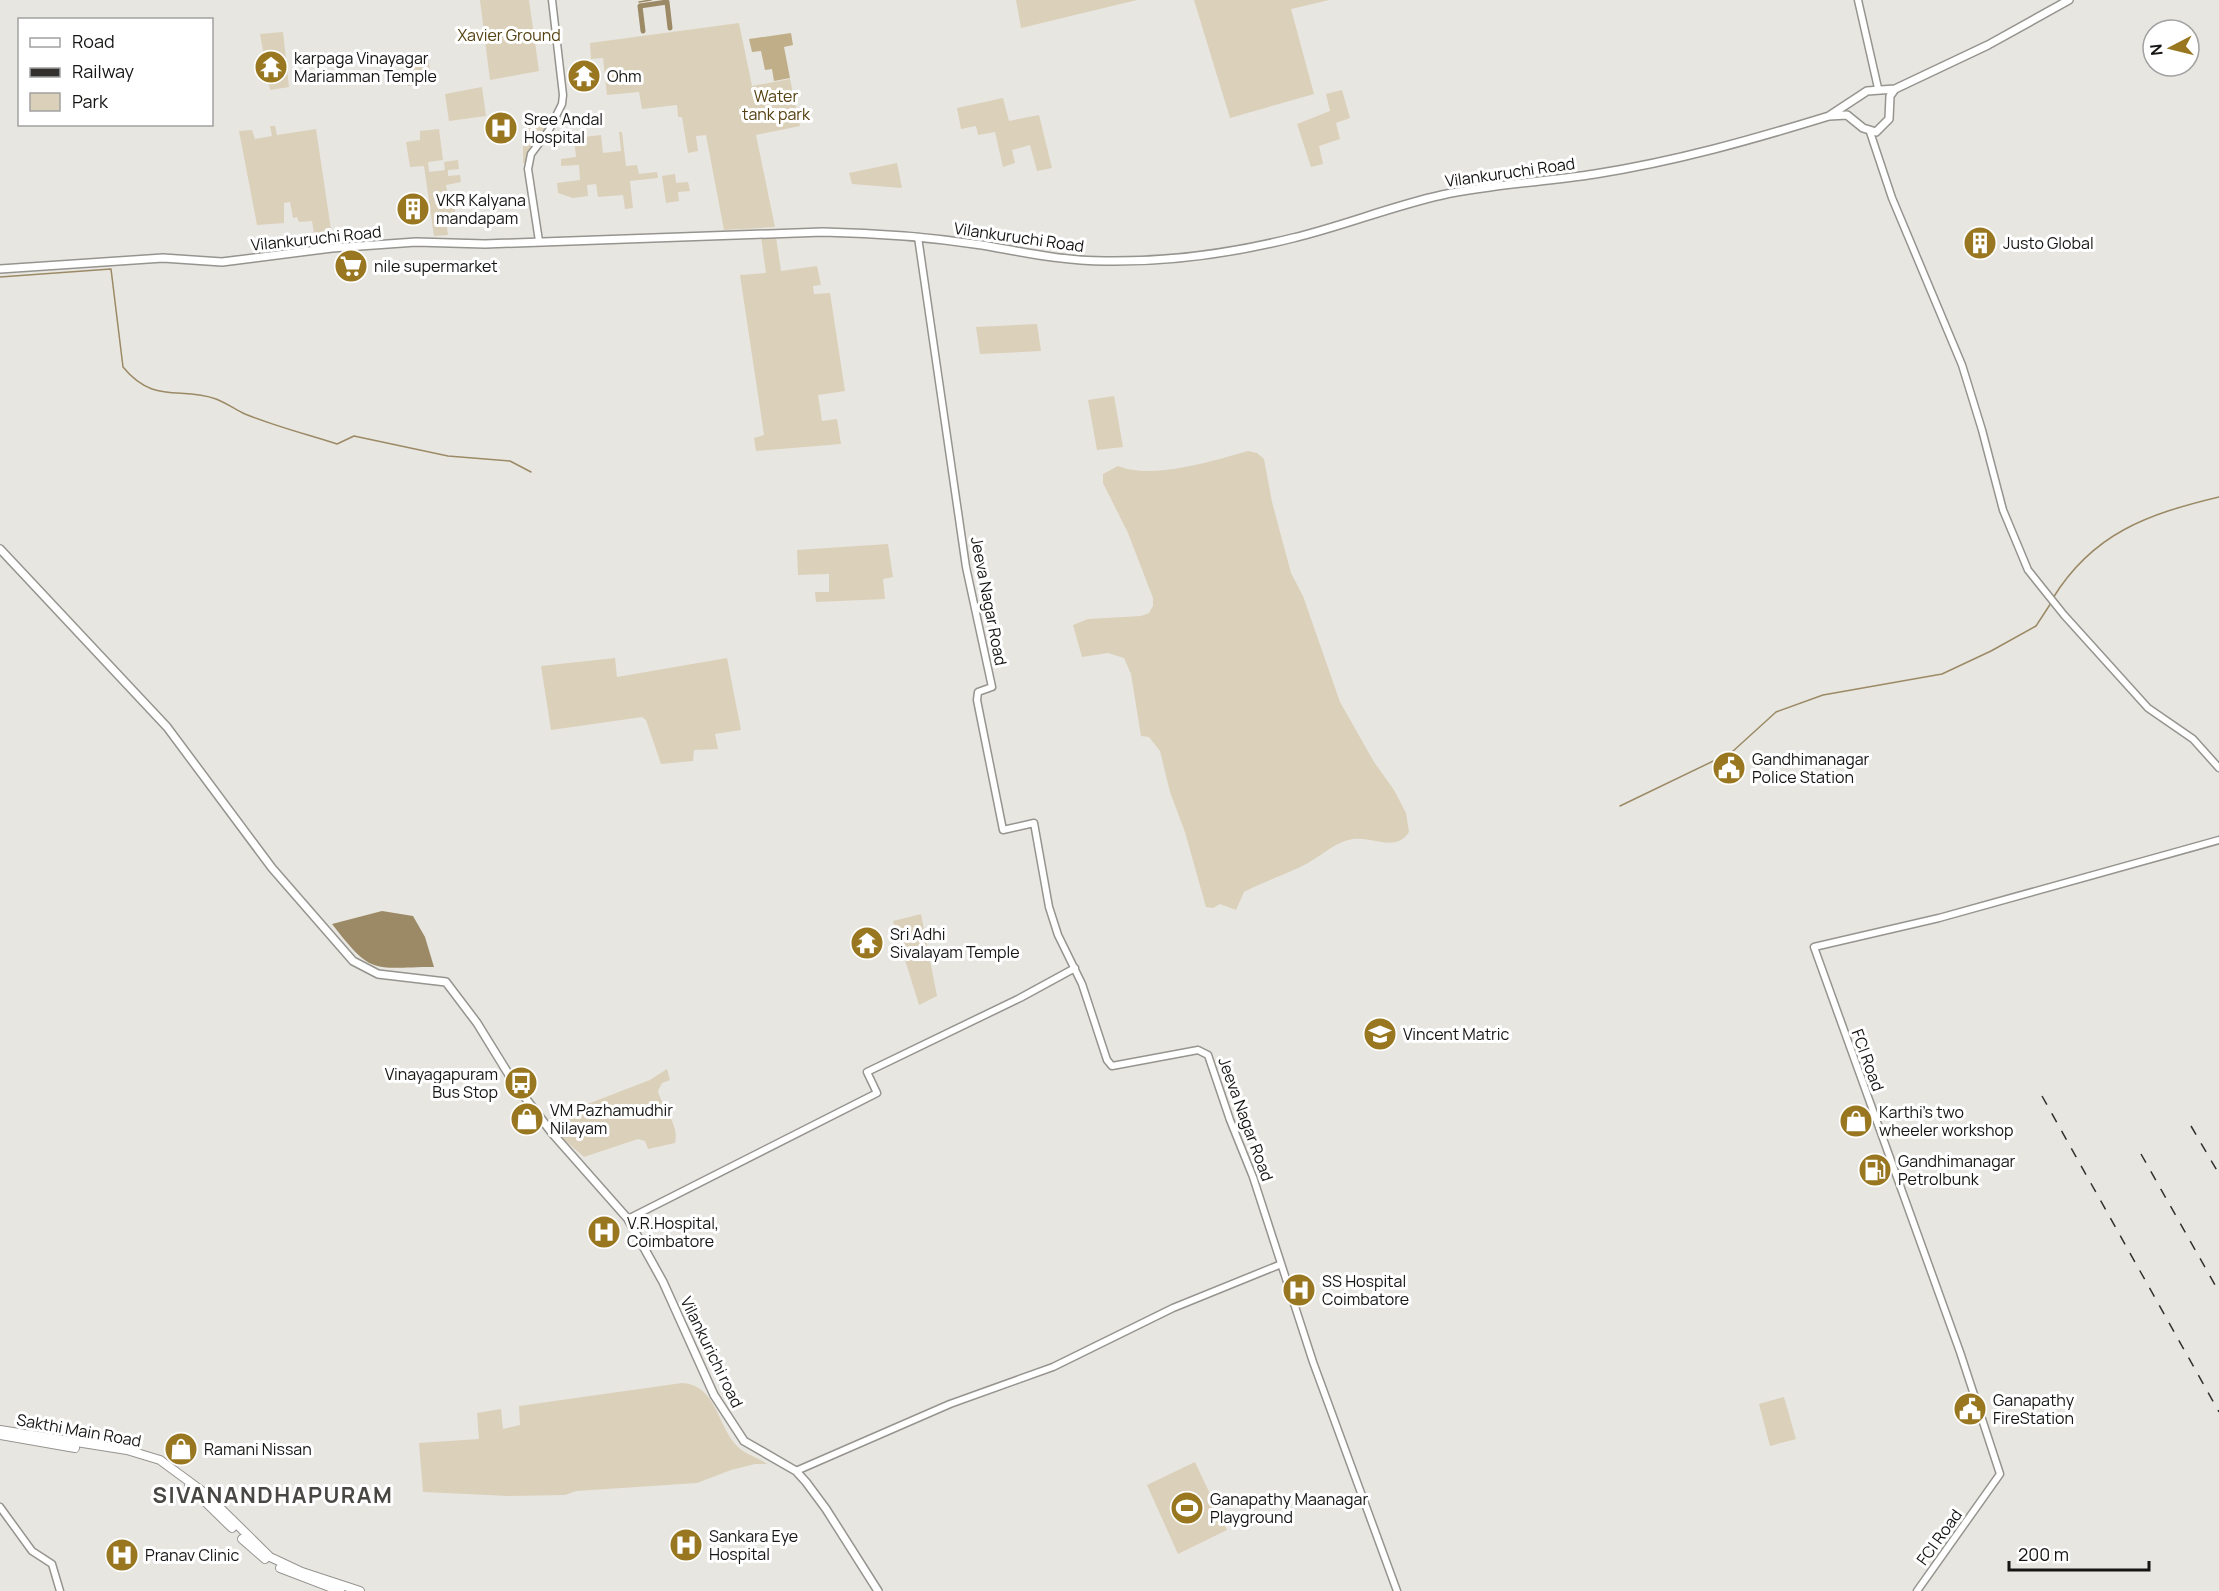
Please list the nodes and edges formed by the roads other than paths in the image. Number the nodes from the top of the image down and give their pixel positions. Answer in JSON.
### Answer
{"nodes":[{"id":1,"x":552,"y":0,"type":"edge"},
{"id":2,"x":1858,"y":0,"type":"edge"},
{"id":3,"x":2069,"y":0,"type":"edge"},
{"id":4,"x":1878,"y":88,"type":"junction"},
{"id":5,"x":1895,"y":89,"type":"junction"},
{"id":6,"x":1830,"y":116,"type":"junction"},
{"id":7,"x":1870,"y":132,"type":"junction"},
{"id":8,"x":918,"y":237,"type":"junction"},
{"id":9,"x":539,"y":241,"type":"junction"},
{"id":10,"x":0,"y":269,"type":"edge"},
{"id":11,"x":0,"y":549,"type":"edge"},
{"id":12,"x":2219,"y":768,"type":"edge"},
{"id":13,"x":2219,"y":840,"type":"edge"},
{"id":14,"x":1075,"y":968,"type":"junction"},
{"id":15,"x":628,"y":1220,"type":"junction"},
{"id":16,"x":1280,"y":1264,"type":"junction"},
{"id":17,"x":0,"y":1430,"type":"edge"},
{"id":18,"x":0,"y":1436,"type":"edge"},
{"id":19,"x":796,"y":1472,"type":"junction"},
{"id":20,"x":0,"y":1506,"type":"edge"},
{"id":21,"x":60,"y":1591,"type":"edge"},
{"id":22,"x":340,"y":1591,"type":"edge"},
{"id":23,"x":360,"y":1591,"type":"edge"},
{"id":24,"x":878,"y":1591,"type":"edge"},
{"id":25,"x":1397,"y":1591,"type":"edge"},
{"id":26,"x":1917,"y":1591,"type":"edge"}],
"edges":[{"from":1,"to":9,"type":"street"},
{"from":2,"to":4,"type":"street"},
{"from":3,"to":5,"type":"main road"},
{"from":4,"to":5,"type":"main road"},
{"from":4,"to":6,"type":"main road"},
{"from":5,"to":7,"type":"main road"},
{"from":6,"to":7,"type":"main road"},
{"from":6,"to":8,"type":"main road","name":"Vilankuruchi Road"},
{"from":7,"to":12,"type":"street"},
{"from":8,"to":9,"type":"main road","name":"Vilankuruchi Road"},
{"from":8,"to":14,"type":"street","name":"Jeeva Nagar Road"},
{"from":9,"to":10,"type":"main road","name":"Vilankuruchi Road"},
{"from":11,"to":15,"type":"main road","name":"Vilankurichi road"},
{"from":13,"to":26,"type":"street","name":"FCI Road"},
{"from":14,"to":15,"type":"street"},
{"from":14,"to":16,"type":"street","name":"Jeeva Nagar Road"},
{"from":15,"to":19,"type":"main road","name":"Vilankurichi road"},
{"from":16,"to":19,"type":"street"},
{"from":16,"to":25,"type":"street","name":"Jeeva Nagar Road"},
{"from":17,"to":23,"type":"highway","name":"Sakthi Main Road"},
{"from":18,"to":22,"type":"highway"},
{"from":19,"to":24,"type":"main road","name":"Vilankurichi road"},
{"from":20,"to":21,"type":"street"}]}
